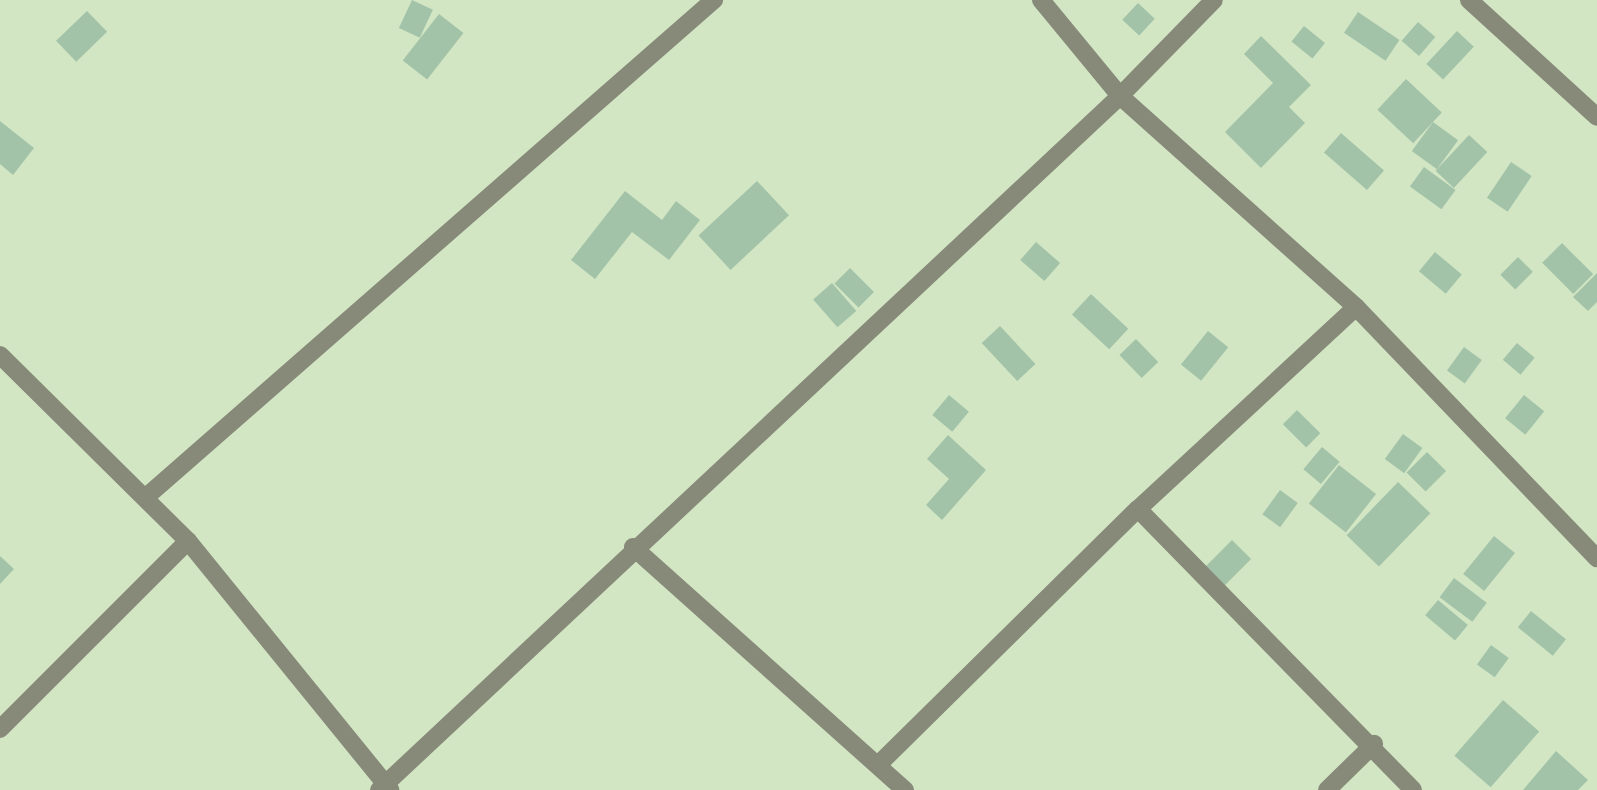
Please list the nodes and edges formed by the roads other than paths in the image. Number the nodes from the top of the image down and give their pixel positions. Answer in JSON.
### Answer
{"nodes":[{"id":1,"x":715,"y":0,"type":"edge"},
{"id":2,"x":1041,"y":0,"type":"edge"},
{"id":3,"x":1214,"y":0,"type":"edge"},
{"id":4,"x":1469,"y":0,"type":"edge"},
{"id":5,"x":1120,"y":96,"type":"junction"},
{"id":6,"x":1597,"y":117,"type":"edge"},
{"id":7,"x":1356,"y":307,"type":"junction"},
{"id":8,"x":0,"y":355,"type":"edge"},
{"id":9,"x":146,"y":497,"type":"junction"},
{"id":10,"x":1138,"y":509,"type":"junction"},
{"id":11,"x":188,"y":541,"type":"junction"},
{"id":12,"x":633,"y":547,"type":"junction"},
{"id":13,"x":1597,"y":558,"type":"edge"},
{"id":14,"x":0,"y":729,"type":"edge"},
{"id":15,"x":1374,"y":744,"type":"junction"},
{"id":16,"x":879,"y":764,"type":"junction"},
{"id":17,"x":384,"y":788,"type":"edge"},
{"id":18,"x":905,"y":790,"type":"edge"},
{"id":19,"x":1326,"y":790,"type":"edge"},
{"id":20,"x":1413,"y":790,"type":"edge"}],
"edges":[{"from":1,"to":9,"type":"street"},
{"from":2,"to":5,"type":"street"},
{"from":3,"to":5,"type":"street"},
{"from":4,"to":6,"type":"street"},
{"from":5,"to":7,"type":"street"},
{"from":5,"to":12,"type":"street"},
{"from":7,"to":10,"type":"street"},
{"from":7,"to":13,"type":"street"},
{"from":8,"to":9,"type":"street"},
{"from":9,"to":11,"type":"street"},
{"from":10,"to":15,"type":"street"},
{"from":10,"to":16,"type":"street"},
{"from":11,"to":14,"type":"street"},
{"from":11,"to":17,"type":"street"},
{"from":12,"to":16,"type":"street"},
{"from":12,"to":17,"type":"street"},
{"from":15,"to":19,"type":"street"},
{"from":15,"to":20,"type":"street"},
{"from":16,"to":18,"type":"street"}]}
